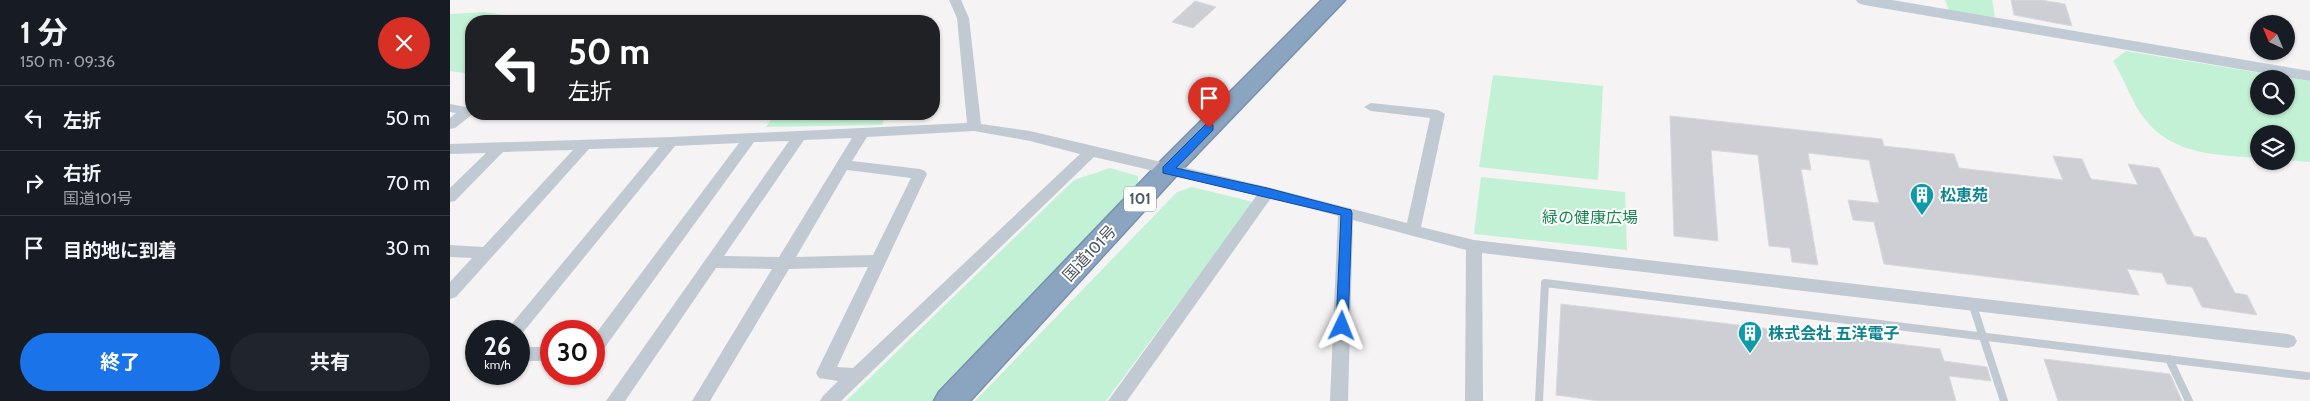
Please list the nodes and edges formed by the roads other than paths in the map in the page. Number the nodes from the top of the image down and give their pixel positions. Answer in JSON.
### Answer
{"nodes":[{"id":1,"x":955,"y":0,"type":"edge"},
{"id":2,"x":1334,"y":0,"type":"edge"},
{"id":3,"x":1864,"y":0,"type":"edge"},
{"id":4,"x":2310,"y":76,"type":"edge"},
{"id":5,"x":1371,"y":107,"type":"dead end"},
{"id":6,"x":450,"y":108,"type":"edge"},
{"id":7,"x":465,"y":110,"type":"edge"},
{"id":8,"x":465,"y":113,"type":"edge"},
{"id":9,"x":450,"y":125,"type":"edge"},
{"id":10,"x":974,"y":127,"type":"junction"},
{"id":11,"x":862,"y":133,"type":"junction"},
{"id":12,"x":801,"y":134,"type":"junction"},
{"id":13,"x":751,"y":137,"type":"junction"},
{"id":14,"x":670,"y":142,"type":"junction"},
{"id":15,"x":585,"y":145,"type":"junction"},
{"id":16,"x":500,"y":148,"type":"junction"},
{"id":17,"x":450,"y":149,"type":"edge"},
{"id":18,"x":1091,"y":152,"type":"junction"},
{"id":19,"x":844,"y":165,"type":"junction"},
{"id":20,"x":1167,"y":170,"type":"junction"},
{"id":21,"x":1267,"y":192,"type":"junction"},
{"id":22,"x":450,"y":197,"type":"edge"},
{"id":23,"x":1346,"y":213,"type":"junction"},
{"id":24,"x":1413,"y":230,"type":"junction"},
{"id":25,"x":1474,"y":246,"type":"junction"},
{"id":26,"x":450,"y":252,"type":"edge"},
{"id":27,"x":486,"y":253,"type":"junction"},
{"id":28,"x":879,"y":261,"type":"junction"},
{"id":29,"x":712,"y":262,"type":"junction"},
{"id":30,"x":784,"y":263,"type":"junction"},
{"id":31,"x":450,"y":293,"type":"edge"},
{"id":32,"x":1974,"y":306,"type":"junction"},
{"id":33,"x":523,"y":320,"type":"edge"},
{"id":34,"x":605,"y":334,"type":"edge"},
{"id":35,"x":1984,"y":336,"type":"junction"},
{"id":36,"x":2288,"y":341,"type":"dead end"},
{"id":37,"x":2169,"y":359,"type":"junction"},
{"id":38,"x":856,"y":375,"type":"junction"},
{"id":39,"x":2307,"y":376,"type":"dead end"},
{"id":40,"x":615,"y":401,"type":"edge"},
{"id":41,"x":701,"y":401,"type":"edge"},
{"id":42,"x":829,"y":401,"type":"edge"},
{"id":43,"x":950,"y":401,"type":"edge"},
{"id":44,"x":1117,"y":401,"type":"edge"},
{"id":45,"x":1339,"y":401,"type":"edge"},
{"id":46,"x":1474,"y":401,"type":"edge"},
{"id":47,"x":1539,"y":401,"type":"edge"},
{"id":48,"x":2004,"y":401,"type":"edge"},
{"id":49,"x":2189,"y":401,"type":"edge"}],
"edges":[{"from":1,"to":10,"type":"street"},
{"from":2,"to":20,"type":"highway","name":"国道101号","number":"101"},
{"from":3,"to":4,"type":"street"},
{"from":5,"to":24,"type":"street"},
{"from":6,"to":7,"type":"street"},
{"from":8,"to":9,"type":"street"},
{"from":10,"to":11,"type":"street"},
{"from":10,"to":18,"type":"street"},
{"from":11,"to":12,"type":"street"},
{"from":11,"to":19,"type":"street"},
{"from":12,"to":13,"type":"street"},
{"from":12,"to":29,"type":"street"},
{"from":13,"to":14,"type":"street"},
{"from":13,"to":34,"type":"street"},
{"from":14,"to":15,"type":"street"},
{"from":14,"to":33,"type":"street"},
{"from":15,"to":16,"type":"street"},
{"from":15,"to":27,"type":"street"},
{"from":16,"to":17,"type":"street"},
{"from":16,"to":22,"type":"street"},
{"from":18,"to":20,"type":"street"},
{"from":18,"to":38,"type":"street"},
{"from":19,"to":28,"type":"street"},
{"from":19,"to":30,"type":"street"},
{"from":20,"to":21,"type":"street"},
{"from":20,"to":43,"type":"highway","name":"国道101号","number":"101"},
{"from":21,"to":23,"type":"street"},
{"from":21,"to":44,"type":"street"},
{"from":23,"to":24,"type":"street"},
{"from":23,"to":45,"type":"street"},
{"from":24,"to":25,"type":"street"},
{"from":25,"to":32,"type":"street"},
{"from":25,"to":46,"type":"street"},
{"from":26,"to":27,"type":"street"},
{"from":27,"to":31,"type":"street"},
{"from":28,"to":30,"type":"street"},
{"from":28,"to":38,"type":"street"},
{"from":29,"to":30,"type":"street"},
{"from":29,"to":40,"type":"street"},
{"from":30,"to":41,"type":"street"},
{"from":32,"to":35,"type":"lane"},
{"from":32,"to":36,"type":"street"},
{"from":35,"to":37,"type":"lane"},
{"from":35,"to":47,"type":"lane"},
{"from":35,"to":48,"type":"lane"},
{"from":37,"to":39,"type":"lane"},
{"from":37,"to":49,"type":"lane"},
{"from":38,"to":42,"type":"street"}]}
